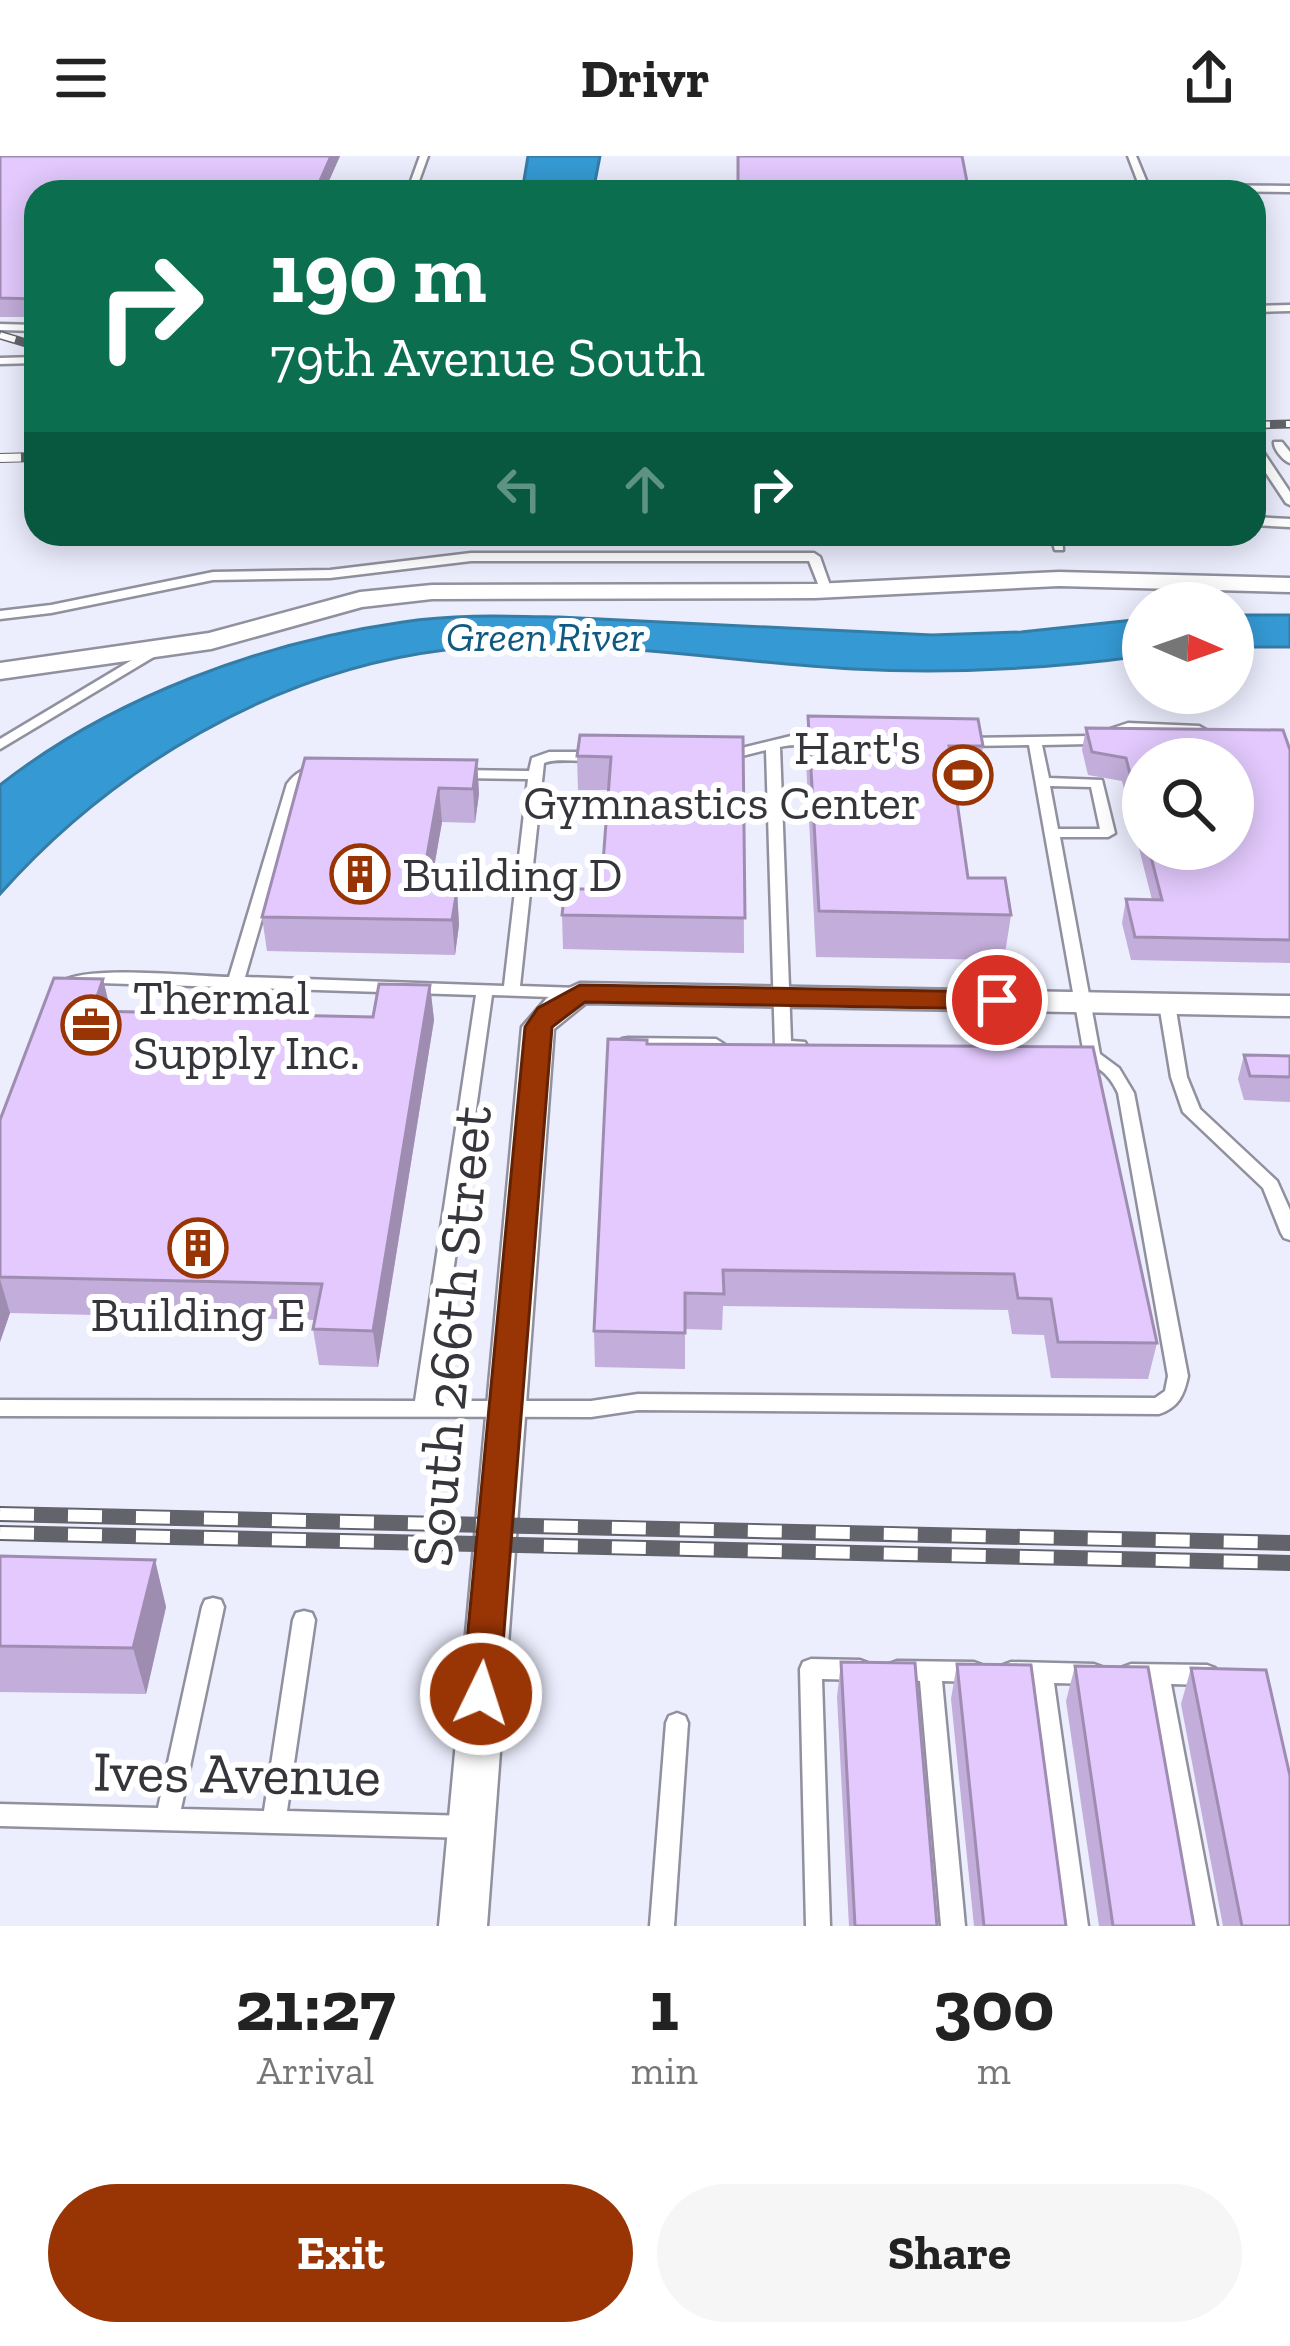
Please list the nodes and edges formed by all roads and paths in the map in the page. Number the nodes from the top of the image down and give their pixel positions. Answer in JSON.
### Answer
{"nodes":[{"id":1,"x":1278,"y":443,"type":"dead end"},
{"id":2,"x":1290,"y":460,"type":"edge"},
{"id":3,"x":1266,"y":464,"type":"edge"},
{"id":4,"x":1290,"y":501,"type":"edge"},
{"id":5,"x":1290,"y":585,"type":"edge"},
{"id":6,"x":826,"y":591,"type":"junction"},
{"id":7,"x":0,"y":615,"type":"edge"},
{"id":8,"x":152,"y":652,"type":"junction"},
{"id":9,"x":0,"y":671,"type":"edge"},
{"id":10,"x":1212,"y":730,"type":"edge"},
{"id":11,"x":856,"y":740,"type":"edge"},
{"id":12,"x":946,"y":741,"type":"edge"},
{"id":13,"x":1035,"y":742,"type":"junction"},
{"id":14,"x":773,"y":744,"type":"junction"},
{"id":15,"x":0,"y":745,"type":"edge"},
{"id":16,"x":627,"y":756,"type":"edge"},
{"id":17,"x":717,"y":757,"type":"edge"},
{"id":18,"x":334,"y":771,"type":"edge"},
{"id":19,"x":446,"y":773,"type":"edge"},
{"id":20,"x":536,"y":775,"type":"junction"},
{"id":21,"x":1043,"y":782,"type":"junction"},
{"id":22,"x":1052,"y":833,"type":"junction"},
{"id":23,"x":236,"y":982,"type":"junction"},
{"id":24,"x":485,"y":990,"type":"junction"},
{"id":25,"x":60,"y":991,"type":"edge"},
{"id":26,"x":511,"y":991,"type":"junction"},
{"id":27,"x":580,"y":993,"type":"junction"},
{"id":28,"x":781,"y":997,"type":"junction"},
{"id":29,"x":1084,"y":1002,"type":"junction"},
{"id":30,"x":1167,"y":1004,"type":"junction"},
{"id":31,"x":1290,"y":1006,"type":"edge"},
{"id":32,"x":613,"y":1042,"type":"edge"},
{"id":33,"x":741,"y":1045,"type":"edge"},
{"id":34,"x":762,"y":1045,"type":"edge"},
{"id":35,"x":783,"y":1046,"type":"junction"},
{"id":36,"x":807,"y":1046,"type":"edge"},
{"id":37,"x":1068,"y":1054,"type":"edge"},
{"id":38,"x":1092,"y":1054,"type":"junction"},
{"id":39,"x":1290,"y":1233,"type":"edge"},
{"id":40,"x":0,"y":1408,"type":"edge"},
{"id":41,"x":506,"y":1408,"type":"junction"},
{"id":42,"x":424,"y":1409,"type":"junction"},
{"id":43,"x":213,"y":1607,"type":"dead end"},
{"id":44,"x":304,"y":1620,"type":"dead end"},
{"id":45,"x":930,"y":1671,"type":"junction"},
{"id":46,"x":1042,"y":1673,"type":"junction"},
{"id":47,"x":1158,"y":1675,"type":"junction"},
{"id":48,"x":1223,"y":1676,"type":"edge"},
{"id":49,"x":677,"y":1723,"type":"dead end"},
{"id":50,"x":0,"y":1816,"type":"edge"},
{"id":51,"x":167,"y":1820,"type":"junction"},
{"id":52,"x":274,"y":1822,"type":"junction"},
{"id":53,"x":471,"y":1827,"type":"junction"},
{"id":54,"x":463,"y":1926,"type":"edge"},
{"id":55,"x":662,"y":1926,"type":"edge"},
{"id":56,"x":818,"y":1926,"type":"edge"},
{"id":57,"x":953,"y":1926,"type":"edge"},
{"id":58,"x":1076,"y":1926,"type":"edge"},
{"id":59,"x":1205,"y":1926,"type":"edge"}],
"edges":[{"from":1,"to":2,"type":"lane"},
{"from":3,"to":4,"type":"lane"},
{"from":5,"to":6,"type":"street"},
{"from":6,"to":7,"type":"lane"},
{"from":6,"to":8,"type":"street"},
{"from":8,"to":9,"type":"street"},
{"from":8,"to":15,"type":"lane"},
{"from":10,"to":13,"type":"lane"},
{"from":11,"to":14,"type":"lane"},
{"from":12,"to":13,"type":"lane"},
{"from":13,"to":21,"type":"lane"},
{"from":14,"to":17,"type":"lane"},
{"from":14,"to":28,"type":"lane"},
{"from":16,"to":20,"type":"lane"},
{"from":18,"to":23,"type":"lane"},
{"from":19,"to":20,"type":"lane"},
{"from":20,"to":26,"type":"lane"},
{"from":21,"to":22,"type":"lane"},
{"from":21,"to":22,"type":"lane"},
{"from":22,"to":29,"type":"lane"},
{"from":23,"to":24,"type":"lane"},
{"from":23,"to":25,"type":"lane"},
{"from":24,"to":26,"type":"lane"},
{"from":24,"to":42,"type":"lane"},
{"from":26,"to":27,"type":"lane"},
{"from":27,"to":28,"type":"street"},
{"from":27,"to":41,"type":"street","name":"South 266th Street"},
{"from":28,"to":29,"type":"street"},
{"from":28,"to":35,"type":"lane"},
{"from":29,"to":30,"type":"street"},
{"from":29,"to":38,"type":"lane"},
{"from":30,"to":31,"type":"street"},
{"from":30,"to":39,"type":"lane"},
{"from":32,"to":33,"type":"lane"},
{"from":34,"to":35,"type":"lane"},
{"from":35,"to":36,"type":"lane"},
{"from":37,"to":38,"type":"lane"},
{"from":38,"to":41,"type":"lane"},
{"from":40,"to":42,"type":"lane"},
{"from":41,"to":42,"type":"lane"},
{"from":41,"to":53,"type":"street","name":"South 266th Street"},
{"from":43,"to":51,"type":"lane"},
{"from":44,"to":52,"type":"lane"},
{"from":45,"to":46,"type":"lane"},
{"from":45,"to":56,"type":"lane"},
{"from":45,"to":57,"type":"lane"},
{"from":46,"to":47,"type":"lane"},
{"from":46,"to":58,"type":"lane"},
{"from":47,"to":48,"type":"lane"},
{"from":47,"to":59,"type":"lane"},
{"from":49,"to":55,"type":"lane"},
{"from":50,"to":51,"type":"lane","name":"Ives Avenue"},
{"from":51,"to":52,"type":"lane","name":"Ives Avenue"},
{"from":52,"to":53,"type":"lane","name":"Ives Avenue"},
{"from":53,"to":54,"type":"street","name":"South 266th Street"}]}
